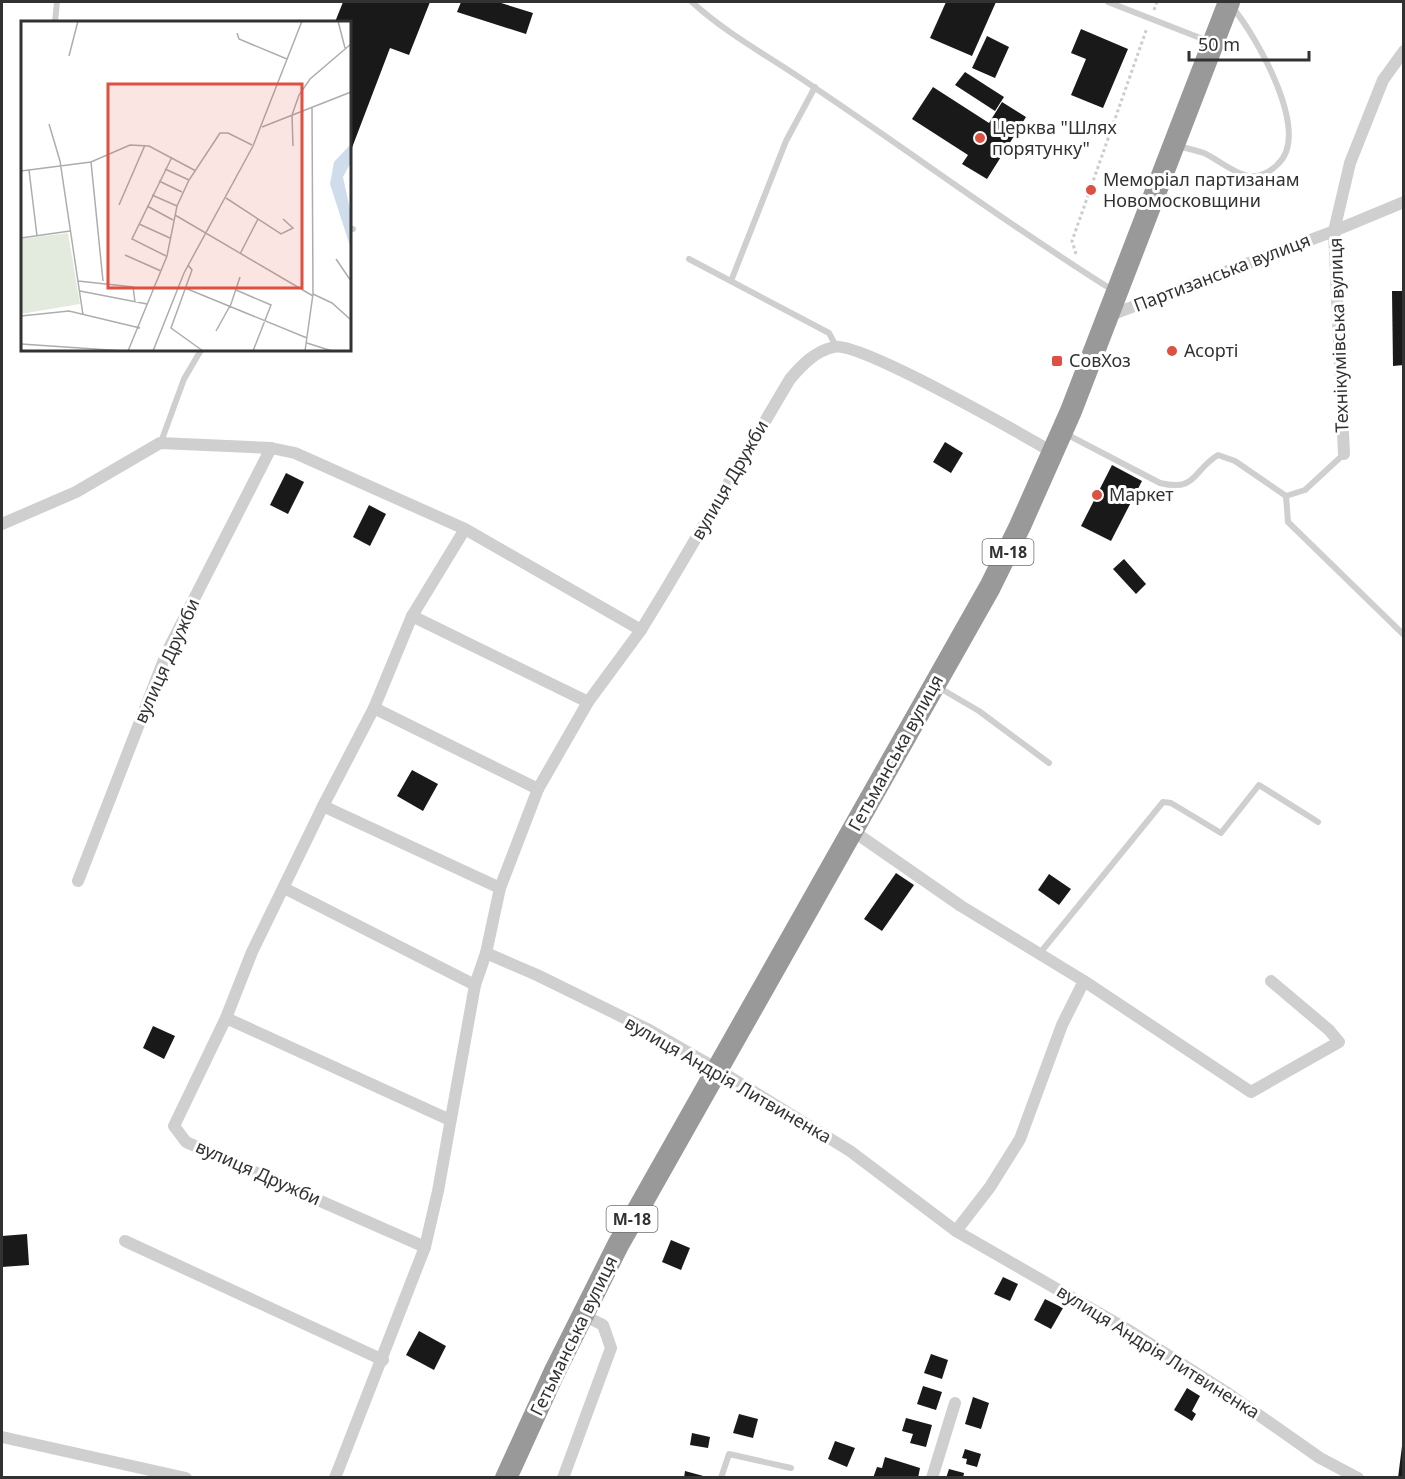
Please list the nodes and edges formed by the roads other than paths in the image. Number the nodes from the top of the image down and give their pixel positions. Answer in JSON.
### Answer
{"nodes":[{"id":1,"x":57,"y":2,"type":"edge"},
{"id":2,"x":692,"y":2,"type":"edge"},
{"id":3,"x":1108,"y":2,"type":"edge"},
{"id":4,"x":1229,"y":2,"type":"edge"},
{"id":5,"x":55,"y":21,"type":"edge"},
{"id":6,"x":1213,"y":43,"type":"junction"},
{"id":7,"x":1404,"y":51,"type":"edge"},
{"id":8,"x":815,"y":87,"type":"junction"},
{"id":9,"x":1174,"y":145,"type":"junction"},
{"id":10,"x":1404,"y":202,"type":"edge"},
{"id":11,"x":1335,"y":231,"type":"junction"},
{"id":12,"x":689,"y":259,"type":"dead end"},
{"id":13,"x":731,"y":281,"type":"junction"},
{"id":14,"x":1116,"y":292,"type":"junction"},
{"id":15,"x":1107,"y":316,"type":"junction"},
{"id":16,"x":836,"y":346,"type":"junction"},
{"id":17,"x":200,"y":351,"type":"edge"},
{"id":18,"x":1062,"y":432,"type":"junction"},
{"id":19,"x":160,"y":443,"type":"junction"},
{"id":20,"x":271,"y":448,"type":"junction"},
{"id":21,"x":1054,"y":453,"type":"junction"},
{"id":22,"x":1344,"y":454,"type":"joint"},
{"id":23,"x":1286,"y":496,"type":"junction"},
{"id":24,"x":2,"y":524,"type":"edge"},
{"id":25,"x":465,"y":529,"type":"junction"},
{"id":26,"x":412,"y":616,"type":"junction"},
{"id":27,"x":641,"y":630,"type":"junction"},
{"id":28,"x":1404,"y":635,"type":"edge"},
{"id":29,"x":934,"y":685,"type":"junction"},
{"id":30,"x":588,"y":702,"type":"junction"},
{"id":31,"x":374,"y":708,"type":"junction"},
{"id":32,"x":1049,"y":763,"type":"dead end"},
{"id":33,"x":538,"y":789,"type":"junction"},
{"id":34,"x":323,"y":806,"type":"junction"},
{"id":35,"x":1318,"y":822,"type":"dead end"},
{"id":36,"x":853,"y":831,"type":"junction"},
{"id":37,"x":78,"y":881,"type":"dead end"},
{"id":38,"x":284,"y":888,"type":"junction"},
{"id":39,"x":500,"y":888,"type":"junction"},
{"id":40,"x":486,"y":953,"type":"junction"},
{"id":41,"x":1040,"y":953,"type":"junction"},
{"id":42,"x":1084,"y":981,"type":"junction"},
{"id":43,"x":1271,"y":981,"type":"dead end"},
{"id":44,"x":475,"y":985,"type":"junction"},
{"id":45,"x":226,"y":1018,"type":"junction"},
{"id":46,"x":717,"y":1069,"type":"junction"},
{"id":47,"x":450,"y":1120,"type":"junction"},
{"id":48,"x":956,"y":1231,"type":"junction"},
{"id":49,"x":125,"y":1240,"type":"dead end"},
{"id":50,"x":425,"y":1247,"type":"junction"},
{"id":51,"x":583,"y":1315,"type":"junction"},
{"id":52,"x":382,"y":1360,"type":"junction"},
{"id":53,"x":955,"y":1402,"type":"dead end"},
{"id":54,"x":2,"y":1437,"type":"edge"},
{"id":55,"x":791,"y":1468,"type":"dead end"},
{"id":56,"x":186,"y":1478,"type":"edge"},
{"id":57,"x":335,"y":1478,"type":"edge"},
{"id":58,"x":506,"y":1478,"type":"edge"},
{"id":59,"x":563,"y":1478,"type":"edge"},
{"id":60,"x":721,"y":1478,"type":"edge"},
{"id":61,"x":932,"y":1478,"type":"edge"},
{"id":62,"x":1358,"y":1478,"type":"edge"}],
"edges":[{"from":1,"to":5,"type":"lane"},
{"from":2,"to":8,"type":"lane"},
{"from":3,"to":6,"type":"lane"},
{"from":4,"to":6,"type":"highway","name":"Гетьманська вулиця","number":"М-18"},
{"from":4,"to":9,"type":"lane"},
{"from":6,"to":9,"type":"highway","name":"Гетьманська вулиця","number":"М-18"},
{"from":7,"to":11,"type":"street","name":"Технікумівська вулиця"},
{"from":8,"to":13,"type":"lane"},
{"from":8,"to":14,"type":"lane"},
{"from":9,"to":14,"type":"highway","name":"Гетьманська вулиця","number":"М-18"},
{"from":10,"to":11,"type":"street","name":"Партизанська вулиця"},
{"from":11,"to":15,"type":"street","name":"Партизанська вулиця"},
{"from":11,"to":22,"type":"street","name":"Технікумівська вулиця"},
{"from":12,"to":13,"type":"lane"},
{"from":13,"to":16,"type":"lane"},
{"from":14,"to":15,"type":"highway","name":"Гетьманська вулиця","number":"М-18"},
{"from":15,"to":18,"type":"highway","name":"Гетьманська вулиця","number":"М-18"},
{"from":16,"to":21,"type":"street"},
{"from":16,"to":27,"type":"street","name":"вулиця Дружби"},
{"from":17,"to":19,"type":"lane"},
{"from":18,"to":21,"type":"highway","name":"Гетьманська вулиця","number":"М-18"},
{"from":18,"to":23,"type":"lane"},
{"from":19,"to":20,"type":"street"},
{"from":19,"to":24,"type":"street"},
{"from":20,"to":25,"type":"street"},
{"from":20,"to":37,"type":"street","name":"вулиця Дружби"},
{"from":21,"to":29,"type":"highway","name":"Гетьманська вулиця","number":"М-18"},
{"from":22,"to":23,"type":"lane"},
{"from":23,"to":28,"type":"lane"},
{"from":25,"to":26,"type":"street","name":"вулиця Дружби"},
{"from":25,"to":27,"type":"street"},
{"from":26,"to":30,"type":"street"},
{"from":26,"to":31,"type":"street","name":"вулиця Дружби"},
{"from":27,"to":30,"type":"street","name":"вулиця Дружби"},
{"from":29,"to":32,"type":"lane"},
{"from":29,"to":36,"type":"highway","name":"Гетьманська вулиця","number":"М-18"},
{"from":30,"to":33,"type":"street","name":"вулиця Дружби"},
{"from":31,"to":33,"type":"street"},
{"from":31,"to":34,"type":"street","name":"вулиця Дружби"},
{"from":33,"to":39,"type":"street","name":"вулиця Дружби"},
{"from":34,"to":38,"type":"street","name":"вулиця Дружби"},
{"from":34,"to":39,"type":"street"},
{"from":35,"to":41,"type":"lane"},
{"from":36,"to":41,"type":"street"},
{"from":36,"to":46,"type":"highway","name":"Гетьманська вулиця","number":"М-18"},
{"from":38,"to":44,"type":"street"},
{"from":38,"to":45,"type":"street","name":"вулиця Дружби"},
{"from":39,"to":40,"type":"street","name":"вулиця Дружби"},
{"from":40,"to":44,"type":"street","name":"вулиця Дружби"},
{"from":40,"to":46,"type":"street","name":"вулиця Андрія Литвиненка"},
{"from":41,"to":42,"type":"street"},
{"from":42,"to":43,"type":"street"},
{"from":42,"to":48,"type":"street"},
{"from":44,"to":47,"type":"street","name":"вулиця Дружби"},
{"from":45,"to":47,"type":"street"},
{"from":45,"to":50,"type":"street","name":"вулиця Дружби"},
{"from":46,"to":48,"type":"street","name":"вулиця Андрія Литвиненка"},
{"from":46,"to":51,"type":"highway","name":"Гетьманська вулиця","number":"М-18"},
{"from":47,"to":50,"type":"street","name":"вулиця Дружби"},
{"from":48,"to":62,"type":"street","name":"вулиця Андрія Литвиненка"},
{"from":49,"to":52,"type":"street"},
{"from":50,"to":52,"type":"street","name":"вулиця Дружби"},
{"from":51,"to":58,"type":"highway","name":"Гетьманська вулиця","number":"М-18"},
{"from":51,"to":59,"type":"street"},
{"from":52,"to":57,"type":"street","name":"вулиця Дружби"},
{"from":53,"to":61,"type":"street"},
{"from":54,"to":56,"type":"street"},
{"from":55,"to":60,"type":"lane"}]}
